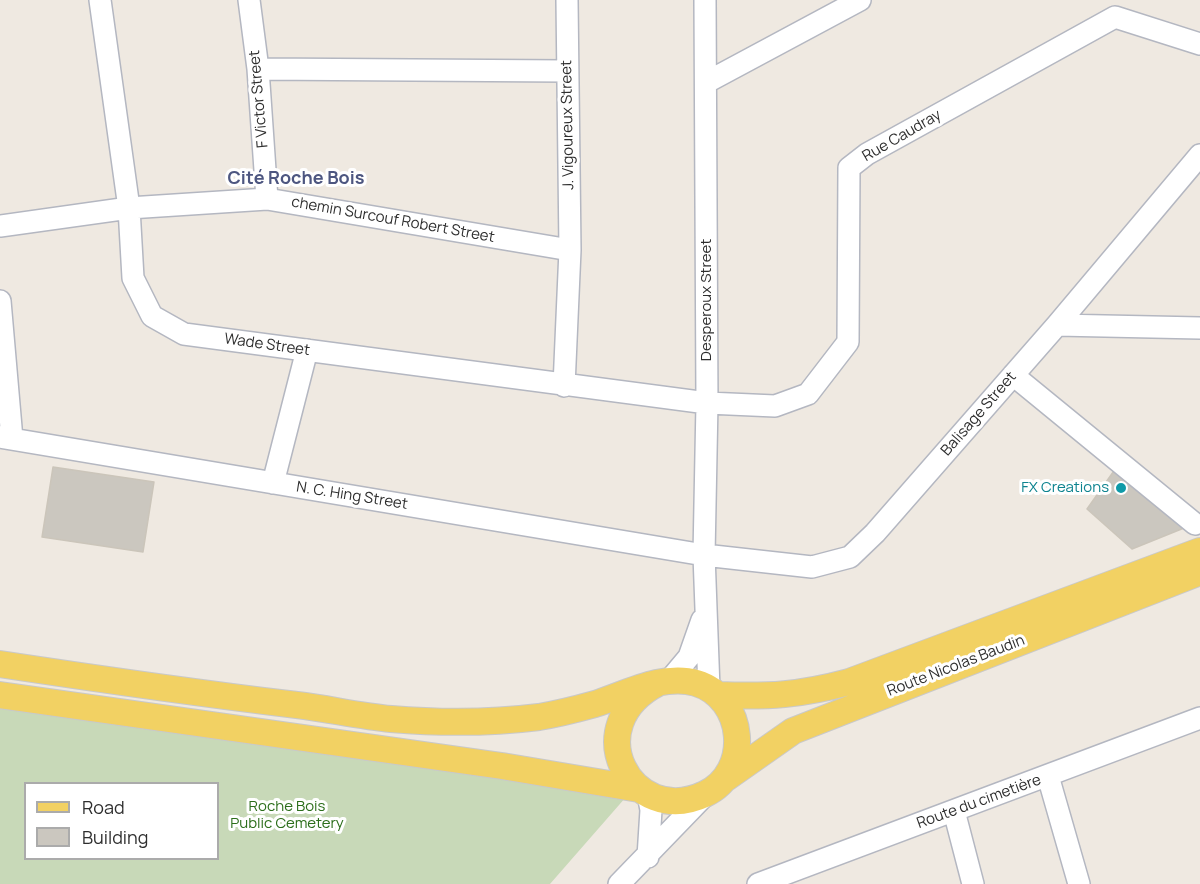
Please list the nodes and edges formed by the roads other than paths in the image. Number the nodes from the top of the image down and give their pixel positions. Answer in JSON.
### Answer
{"nodes":[{"id":1,"x":100,"y":0,"type":"edge"},
{"id":2,"x":249,"y":0,"type":"edge"},
{"id":3,"x":567,"y":0,"type":"edge"},
{"id":4,"x":705,"y":0,"type":"edge"},
{"id":5,"x":860,"y":0,"type":"edge"},
{"id":6,"x":1115,"y":8,"type":"edge"},
{"id":7,"x":1200,"y":44,"type":"edge"},
{"id":8,"x":258,"y":69,"type":"junction"},
{"id":9,"x":567,"y":71,"type":"junction"},
{"id":10,"x":707,"y":82,"type":"junction"},
{"id":11,"x":1200,"y":155,"type":"edge"},
{"id":12,"x":267,"y":199,"type":"junction"},
{"id":13,"x":129,"y":208,"type":"junction"},
{"id":14,"x":0,"y":226,"type":"edge"},
{"id":15,"x":570,"y":250,"type":"junction"},
{"id":16,"x":0,"y":301,"type":"edge"},
{"id":17,"x":1057,"y":325,"type":"junction"},
{"id":18,"x":1200,"y":328,"type":"edge"},
{"id":19,"x":307,"y":350,"type":"junction"},
{"id":20,"x":1013,"y":375,"type":"junction"},
{"id":21,"x":564,"y":386,"type":"junction"},
{"id":22,"x":707,"y":403,"type":"junction"},
{"id":23,"x":6,"y":438,"type":"edge"},
{"id":24,"x":273,"y":483,"type":"junction"},
{"id":25,"x":1195,"y":524,"type":"dead end"},
{"id":26,"x":1200,"y":551,"type":"edge"},
{"id":27,"x":704,"y":555,"type":"junction"},
{"id":28,"x":1200,"y":572,"type":"edge"},
{"id":29,"x":707,"y":600,"type":"junction"},
{"id":30,"x":0,"y":664,"type":"edge"},
{"id":31,"x":663,"y":682,"type":"junction"},
{"id":32,"x":714,"y":692,"type":"junction"},
{"id":33,"x":0,"y":694,"type":"edge"},
{"id":34,"x":1200,"y":718,"type":"edge"},
{"id":35,"x":1048,"y":776,"type":"junction"},
{"id":36,"x":715,"y":787,"type":"junction"},
{"id":37,"x":643,"y":791,"type":"junction"},
{"id":38,"x":954,"y":811,"type":"junction"},
{"id":39,"x":648,"y":857,"type":"junction"},
{"id":40,"x":808,"y":875,"type":"edge"},
{"id":41,"x":619,"y":884,"type":"edge"},
{"id":42,"x":758,"y":884,"type":"edge"},
{"id":43,"x":973,"y":884,"type":"edge"},
{"id":44,"x":1079,"y":884,"type":"edge"}],
"edges":[{"from":1,"to":13,"type":"street","name":"Wade Street"},
{"from":2,"to":8,"type":"street","name":"F Victor Street"},
{"from":3,"to":9,"type":"street","name":"J. Vigoureux Street"},
{"from":4,"to":10,"type":"street","name":"Desperoux Street"},
{"from":5,"to":10,"type":"street"},
{"from":6,"to":7,"type":"street","name":"Rue Caudray"},
{"from":6,"to":22,"type":"street","name":"Rue Caudray"},
{"from":8,"to":9,"type":"street"},
{"from":8,"to":12,"type":"street","name":"F Victor Street"},
{"from":9,"to":15,"type":"street","name":"J. Vigoureux Street"},
{"from":10,"to":22,"type":"street","name":"Desperoux Street"},
{"from":11,"to":17,"type":"street","name":"Balisage Street"},
{"from":12,"to":13,"type":"street","name":"chemin Surcouf Robert Street"},
{"from":12,"to":15,"type":"street","name":"chemin Surcouf Robert Street"},
{"from":13,"to":14,"type":"street","name":"chemin Surcouf Robert Street"},
{"from":13,"to":19,"type":"street","name":"Wade Street"},
{"from":15,"to":21,"type":"street","name":"J. Vigoureux Street"},
{"from":16,"to":23,"type":"street"},
{"from":17,"to":18,"type":"street"},
{"from":17,"to":20,"type":"street","name":"Balisage Street"},
{"from":19,"to":21,"type":"street","name":"Wade Street"},
{"from":19,"to":24,"type":"street"},
{"from":20,"to":25,"type":"street"},
{"from":20,"to":27,"type":"street","name":"Balisage Street"},
{"from":21,"to":22,"type":"street","name":"Wade Street"},
{"from":22,"to":27,"type":"street","name":"Desperoux Street"},
{"from":23,"to":24,"type":"street","name":"N. C. Hing Street"},
{"from":24,"to":27,"type":"street","name":"N. C. Hing Street"},
{"from":26,"to":32,"type":"main road","name":"Route Nicolas Baudin"},
{"from":27,"to":29,"type":"street","name":"Desperoux Street"},
{"from":28,"to":36,"type":"main road","name":"Route Nicolas Baudin"},
{"from":29,"to":31,"type":"street"},
{"from":29,"to":32,"type":"street","name":"Desperoux Street"},
{"from":30,"to":31,"type":"main road"},
{"from":31,"to":32,"type":"main road"},
{"from":31,"to":37,"type":"main road"},
{"from":32,"to":36,"type":"main road"},
{"from":33,"to":37,"type":"main road"},
{"from":34,"to":35,"type":"street","name":"Route du cimetière"},
{"from":35,"to":38,"type":"street","name":"Route du cimetière"},
{"from":35,"to":44,"type":"street"},
{"from":36,"to":37,"type":"main road"},
{"from":36,"to":39,"type":"street"},
{"from":37,"to":39,"type":"street"},
{"from":38,"to":40,"type":"street","name":"Route du cimetière"},
{"from":38,"to":43,"type":"street"},
{"from":39,"to":41,"type":"street"},
{"from":40,"to":42,"type":"street","name":"Route du cimetière"}]}
